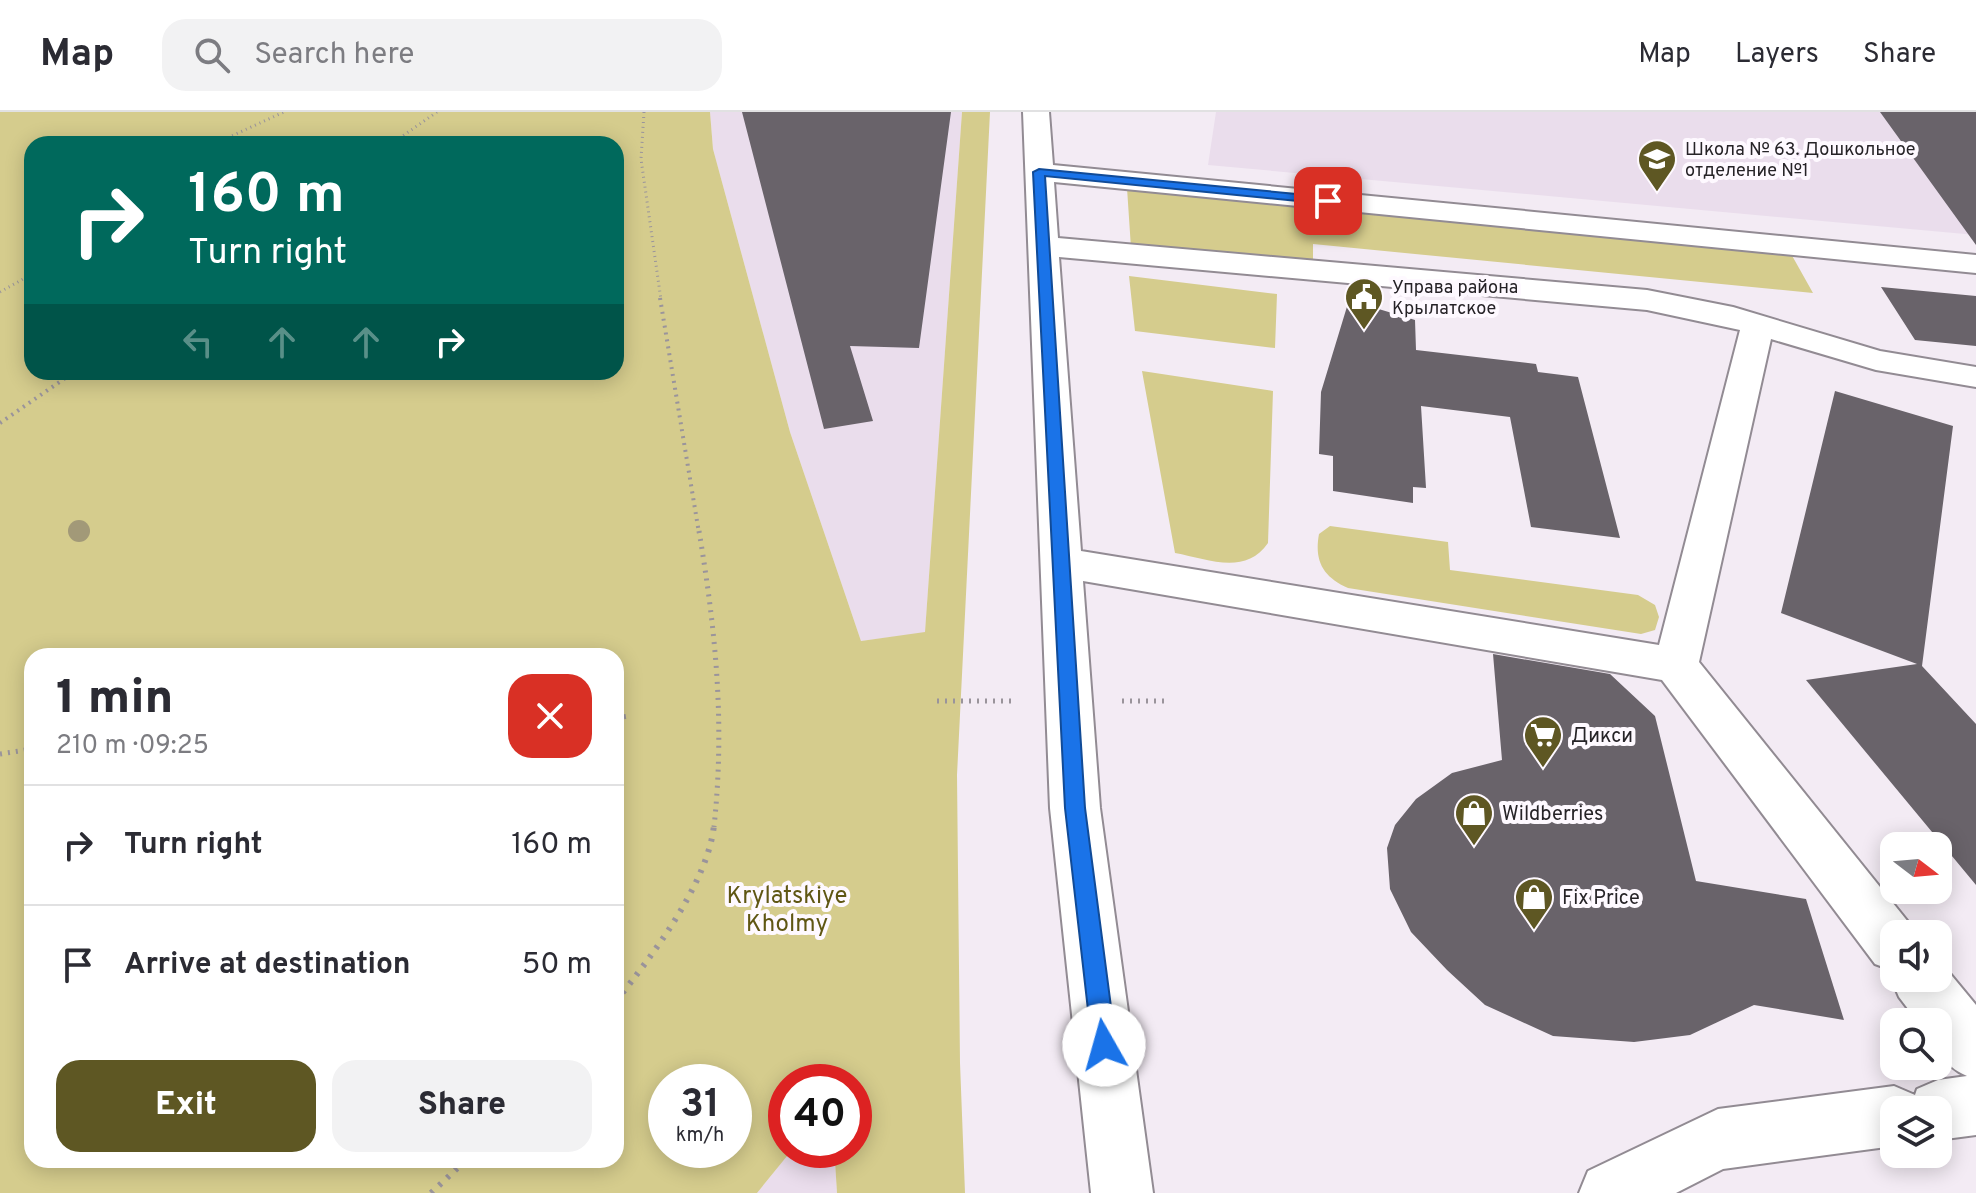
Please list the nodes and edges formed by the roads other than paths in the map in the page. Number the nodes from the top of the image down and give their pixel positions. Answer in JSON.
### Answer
{"nodes":[{"id":1,"x":1036,"y":112,"type":"edge"},
{"id":2,"x":1039,"y":172,"type":"junction"},
{"id":3,"x":1042,"y":246,"type":"junction"},
{"id":4,"x":1976,"y":264,"type":"edge"},
{"id":5,"x":1758,"y":324,"type":"junction"},
{"id":6,"x":1976,"y":377,"type":"edge"},
{"id":7,"x":1059,"y":562,"type":"junction"},
{"id":8,"x":1676,"y":665,"type":"junction"},
{"id":9,"x":1880,"y":928,"type":"edge"},
{"id":10,"x":1930,"y":992,"type":"edge"},
{"id":11,"x":1976,"y":1051,"type":"edge"},
{"id":12,"x":1976,"y":1105,"type":"edge"},
{"id":13,"x":1952,"y":1108,"type":"edge"},
{"id":14,"x":1880,"y":1118,"type":"edge"},
{"id":15,"x":1122,"y":1193,"type":"edge"},
{"id":16,"x":1610,"y":1193,"type":"edge"}],
"edges":[{"from":1,"to":2,"type":"street"},
{"from":2,"to":3,"type":"street"},
{"from":2,"to":4,"type":"street"},
{"from":3,"to":5,"type":"street"},
{"from":3,"to":7,"type":"street"},
{"from":5,"to":6,"type":"street"},
{"from":5,"to":8,"type":"street"},
{"from":7,"to":8,"type":"street"},
{"from":7,"to":15,"type":"street"},
{"from":8,"to":9,"type":"street"},
{"from":10,"to":11,"type":"street"},
{"from":12,"to":13,"type":"street"},
{"from":14,"to":16,"type":"street"}]}
